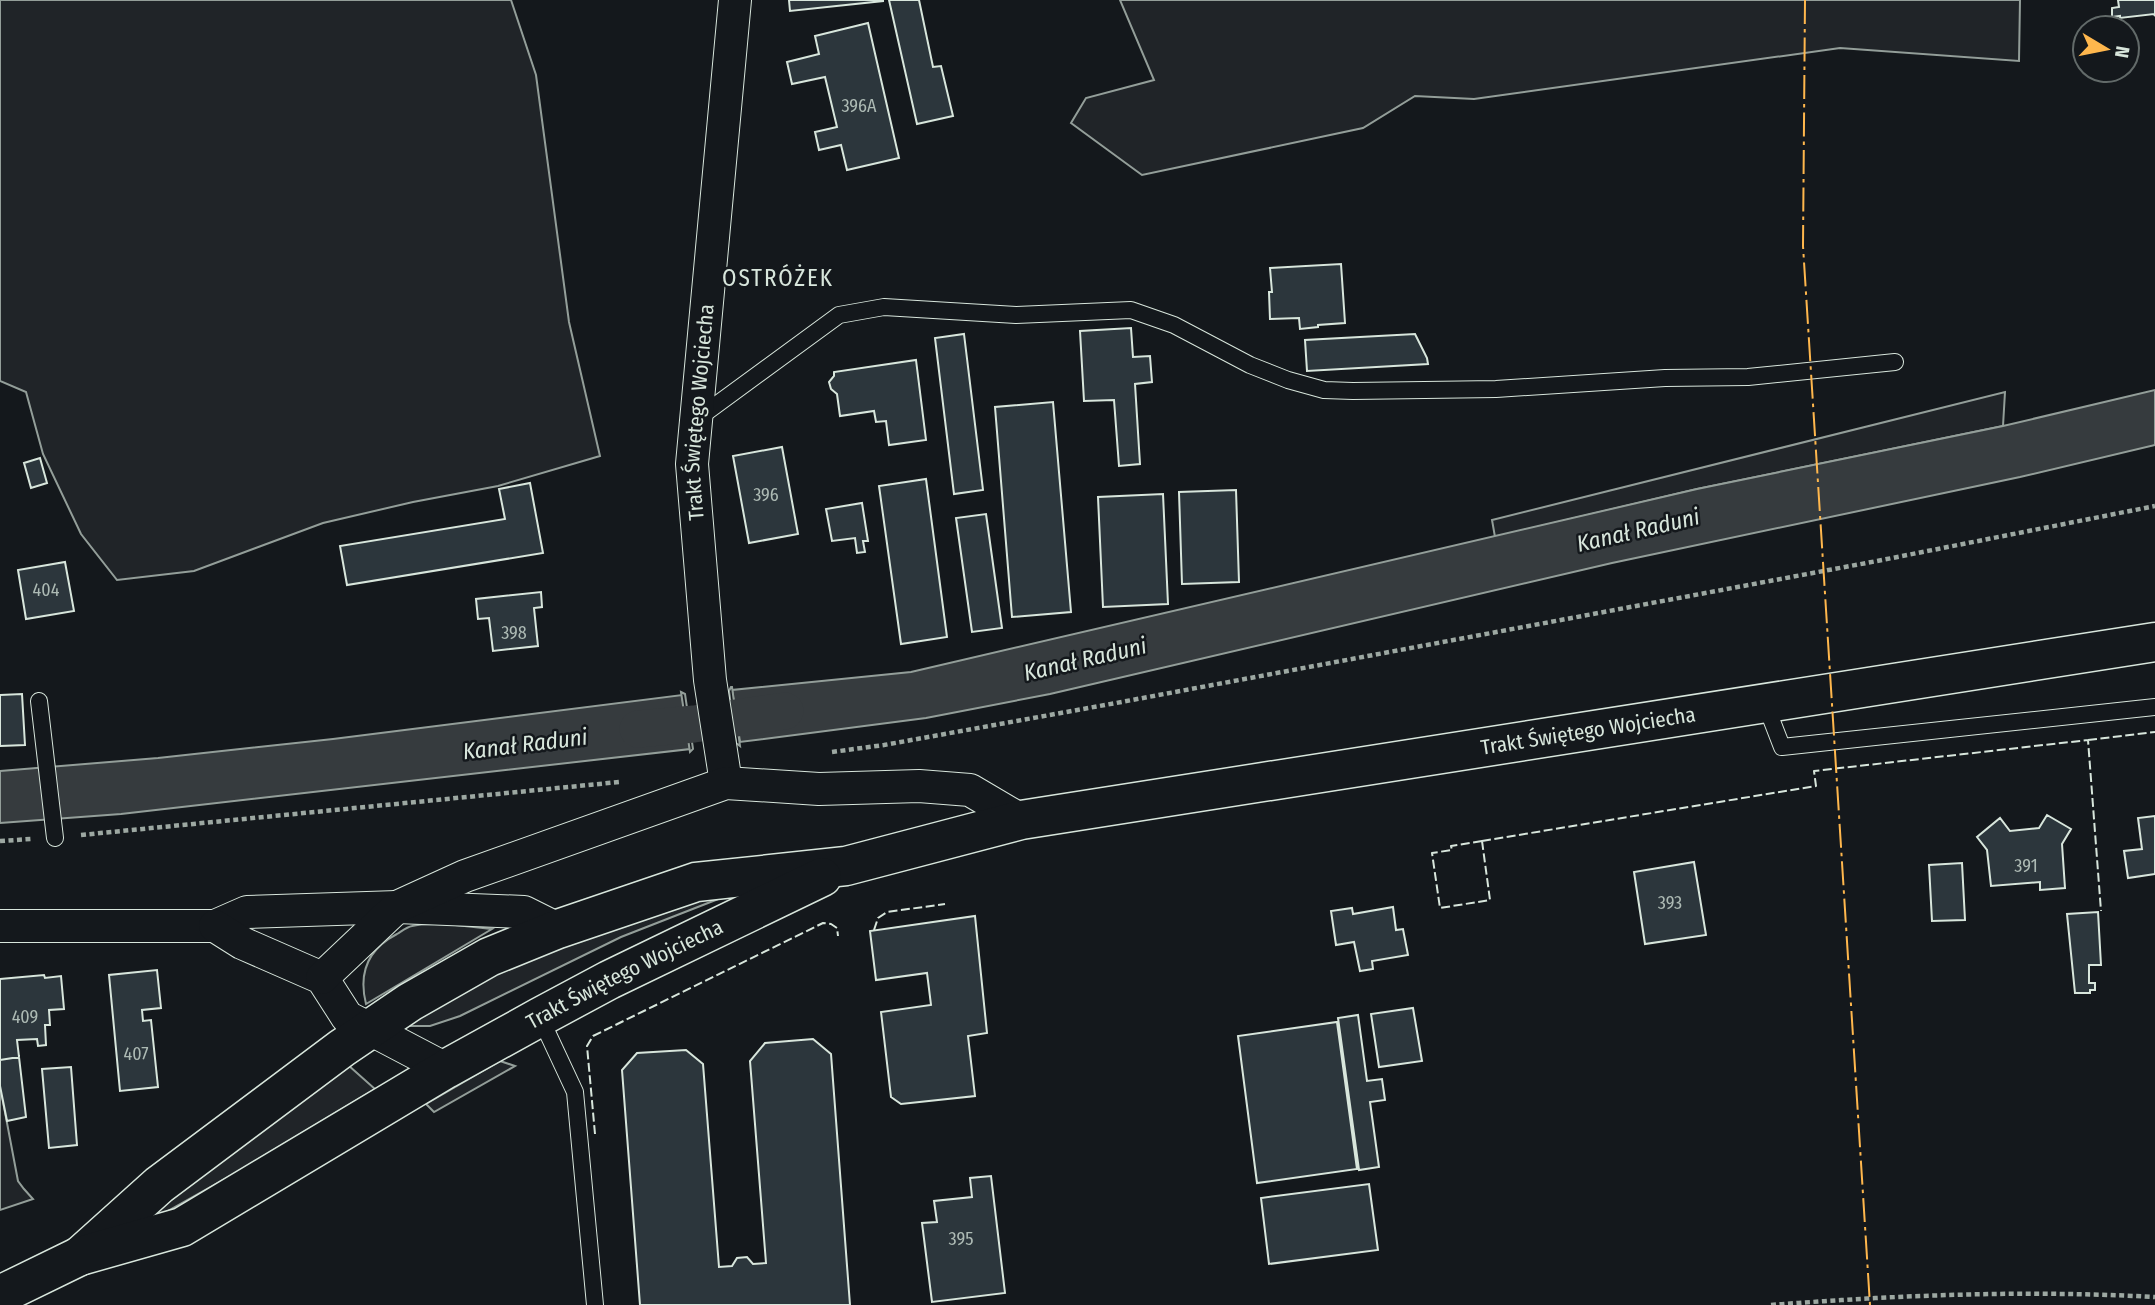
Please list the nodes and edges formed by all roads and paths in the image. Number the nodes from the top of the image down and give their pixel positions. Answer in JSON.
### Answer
{"nodes":[{"id":1,"x":735,"y":0,"type":"edge"},
{"id":2,"x":1895,"y":362,"type":"dead end"},
{"id":3,"x":697,"y":419,"type":"junction"},
{"id":4,"x":2155,"y":506,"type":"edge"},
{"id":5,"x":2155,"y":642,"type":"edge"},
{"id":6,"x":39,"y":701,"type":"dead end"},
{"id":7,"x":1765,"y":703,"type":"junction"},
{"id":8,"x":2155,"y":707,"type":"edge"},
{"id":9,"x":829,"y":752,"type":"dead end"},
{"id":10,"x":723,"y":769,"type":"junction"},
{"id":11,"x":620,"y":782,"type":"dead end"},
{"id":12,"x":1021,"y":820,"type":"junction"},
{"id":13,"x":55,"y":838,"type":"junction"},
{"id":14,"x":0,"y":841,"type":"edge"},
{"id":15,"x":846,"y":866,"type":"junction"},
{"id":16,"x":397,"y":907,"type":"junction"},
{"id":17,"x":0,"y":926,"type":"edge"},
{"id":18,"x":215,"y":926,"type":"junction"},
{"id":19,"x":558,"y":929,"type":"junction"},
{"id":20,"x":321,"y":978,"type":"junction"},
{"id":21,"x":540,"y":1017,"type":"junction"},
{"id":22,"x":370,"y":1030,"type":"junction"},
{"id":23,"x":446,"y":1069,"type":"junction"},
{"id":24,"x":79,"y":1256,"type":"junction"},
{"id":25,"x":0,"y":1295,"type":"edge"},
{"id":26,"x":2155,"y":1297,"type":"edge"},
{"id":27,"x":595,"y":1305,"type":"edge"},
{"id":28,"x":1771,"y":1305,"type":"edge"}],
"edges":[{"from":1,"to":3,"type":"street","name":"Trakt Świętego Wojciecha"},
{"from":2,"to":3,"type":"lane"},
{"from":3,"to":10,"type":"street","name":"Trakt Świętego Wojciecha"},
{"from":4,"to":9,"type":"path"},
{"from":5,"to":7,"type":"main road","name":"Trakt Świętego Wojciecha"},
{"from":6,"to":13,"type":"lane"},
{"from":7,"to":8,"type":"lane"},
{"from":7,"to":12,"type":"main road","name":"Trakt Świętego Wojciecha"},
{"from":10,"to":12,"type":"street"},
{"from":10,"to":16,"type":"street"},
{"from":11,"to":13,"type":"path"},
{"from":12,"to":15,"type":"main road","name":"Trakt Świętego Wojciecha"},
{"from":13,"to":14,"type":"path"},
{"from":15,"to":19,"type":"main road","name":"Trakt Świętego Wojciecha"},
{"from":15,"to":21,"type":"main road","name":"Trakt Świętego Wojciecha"},
{"from":16,"to":18,"type":"street"},
{"from":16,"to":19,"type":"street"},
{"from":16,"to":20,"type":"street"},
{"from":17,"to":18,"type":"street"},
{"from":18,"to":20,"type":"street"},
{"from":19,"to":22,"type":"main road","name":"Trakt Świętego Wojciecha"},
{"from":20,"to":22,"type":"street"},
{"from":21,"to":23,"type":"main road","name":"Trakt Świętego Wojciecha"},
{"from":21,"to":27,"type":"lane"},
{"from":22,"to":23,"type":"street"},
{"from":22,"to":24,"type":"main road","name":"Trakt Świętego Wojciecha"},
{"from":23,"to":24,"type":"main road","name":"Trakt Świętego Wojciecha"},
{"from":24,"to":25,"type":"main road","name":"Trakt Świętego Wojciecha"},
{"from":26,"to":28,"type":"path"}]}
